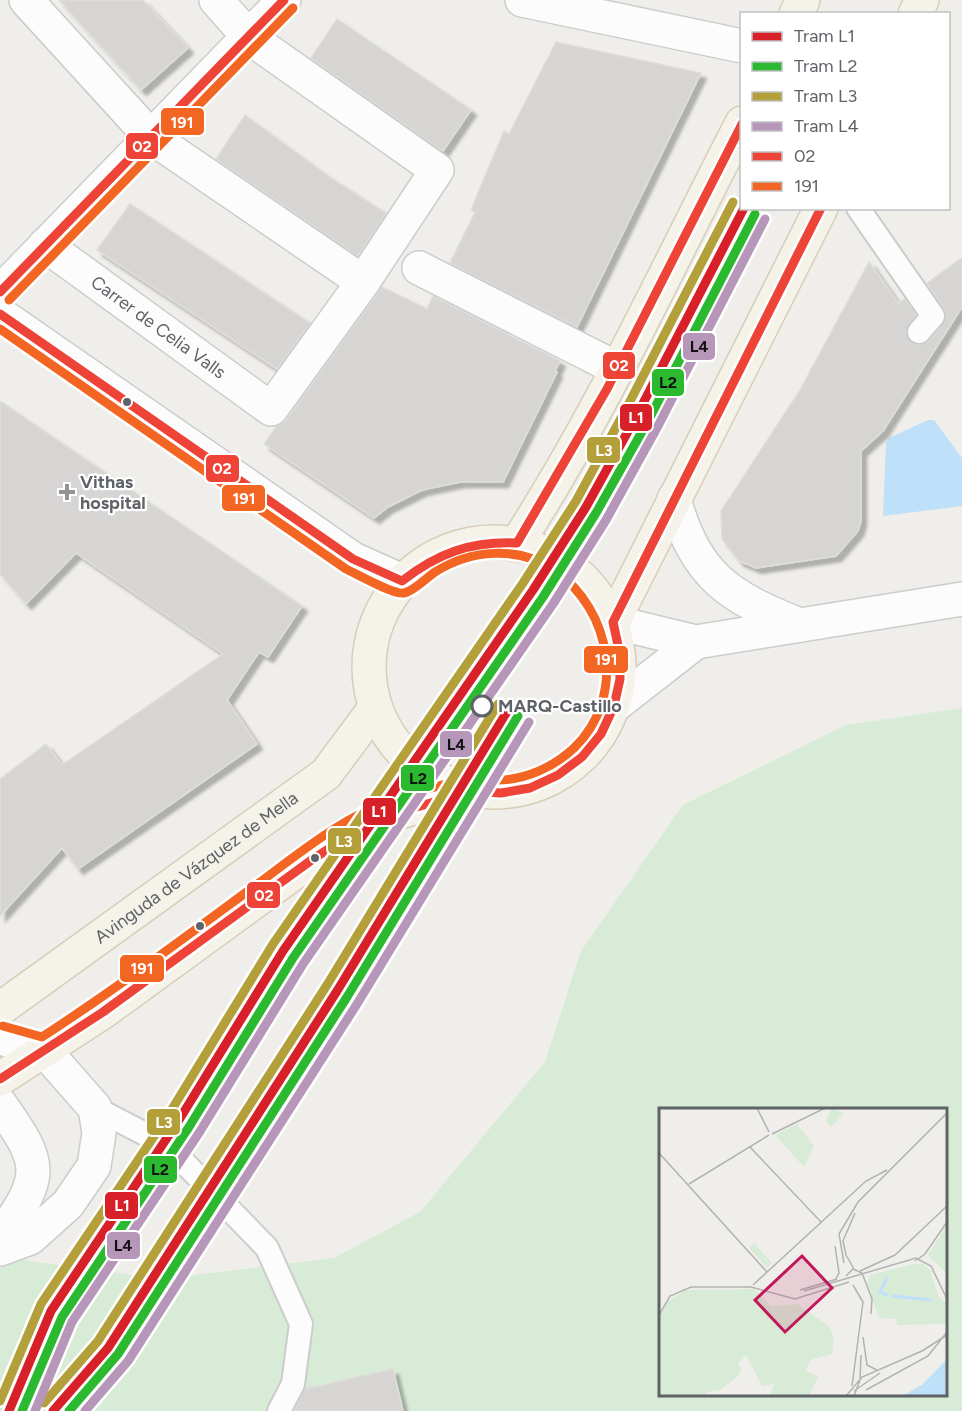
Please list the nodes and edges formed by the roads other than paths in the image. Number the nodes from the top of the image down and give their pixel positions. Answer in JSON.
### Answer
{"nodes":[{"id":1,"x":26,"y":0,"type":"edge"},
{"id":2,"x":216,"y":0,"type":"edge"},
{"id":3,"x":284,"y":0,"type":"edge"},
{"id":4,"x":522,"y":0,"type":"edge"},
{"id":5,"x":250,"y":38,"type":"junction"},
{"id":6,"x":740,"y":46,"type":"edge"},
{"id":7,"x":740,"y":125,"type":"edge"},
{"id":8,"x":151,"y":137,"type":"junction"},
{"id":9,"x":820,"y":210,"type":"edge"},
{"id":10,"x":859,"y":210,"type":"edge"},
{"id":11,"x":45,"y":245,"type":"junction"},
{"id":12,"x":419,"y":268,"type":"dead end"},
{"id":13,"x":363,"y":282,"type":"junction"},
{"id":14,"x":0,"y":291,"type":"edge"},
{"id":15,"x":0,"y":314,"type":"edge"},
{"id":16,"x":919,"y":332,"type":"dead end"},
{"id":17,"x":616,"y":368,"type":"junction"},
{"id":18,"x":675,"y":499,"type":"junction"},
{"id":19,"x":517,"y":543,"type":"junction"},
{"id":20,"x":402,"y":581,"type":"junction"},
{"id":21,"x":962,"y":599,"type":"edge"},
{"id":22,"x":613,"y":622,"type":"junction"},
{"id":23,"x":800,"y":625,"type":"junction"},
{"id":24,"x":696,"y":642,"type":"junction"},
{"id":25,"x":614,"y":706,"type":"junction"},
{"id":26,"x":375,"y":708,"type":"junction"},
{"id":27,"x":471,"y":791,"type":"junction"},
{"id":28,"x":0,"y":1009,"type":"edge"},
{"id":29,"x":0,"y":1038,"type":"edge"},
{"id":30,"x":44,"y":1050,"type":"junction"},
{"id":31,"x":0,"y":1079,"type":"edge"},
{"id":32,"x":0,"y":1104,"type":"edge"},
{"id":33,"x":95,"y":1108,"type":"junction"},
{"id":34,"x":0,"y":1238,"type":"edge"},
{"id":35,"x":0,"y":1249,"type":"edge"},
{"id":36,"x":279,"y":1411,"type":"edge"}],
"edges":[{"from":1,"to":8,"type":"street"},
{"from":2,"to":5,"type":"street"},
{"from":3,"to":5,"type":"street"},
{"from":4,"to":6,"type":"street"},
{"from":5,"to":8,"type":"street"},
{"from":5,"to":13,"type":"street"},
{"from":7,"to":17,"type":"main road"},
{"from":8,"to":11,"type":"street"},
{"from":8,"to":13,"type":"street"},
{"from":9,"to":18,"type":"main road"},
{"from":10,"to":16,"type":"lane"},
{"from":11,"to":13,"type":"street","name":"Carrer de Celia Valls"},
{"from":11,"to":14,"type":"street"},
{"from":12,"to":17,"type":"street"},
{"from":15,"to":20,"type":"street"},
{"from":17,"to":19,"type":"main road"},
{"from":18,"to":22,"type":"main road"},
{"from":18,"to":23,"type":"street"},
{"from":19,"to":20,"type":"main road"},
{"from":19,"to":22,"type":"main road"},
{"from":20,"to":26,"type":"main road"},
{"from":21,"to":23,"type":"street"},
{"from":22,"to":24,"type":"street"},
{"from":22,"to":25,"type":"main road"},
{"from":23,"to":24,"type":"street"},
{"from":24,"to":25,"type":"street"},
{"from":25,"to":27,"type":"main road"},
{"from":26,"to":27,"type":"main road"},
{"from":26,"to":28,"type":"main road","name":"Avinguda de Vázquez de Mella"},
{"from":27,"to":30,"type":"main road"},
{"from":29,"to":30,"type":"street"},
{"from":30,"to":31,"type":"main road"},
{"from":30,"to":33,"type":"street"},
{"from":32,"to":34,"type":"street"},
{"from":33,"to":35,"type":"street"},
{"from":33,"to":36,"type":"lane"}]}
